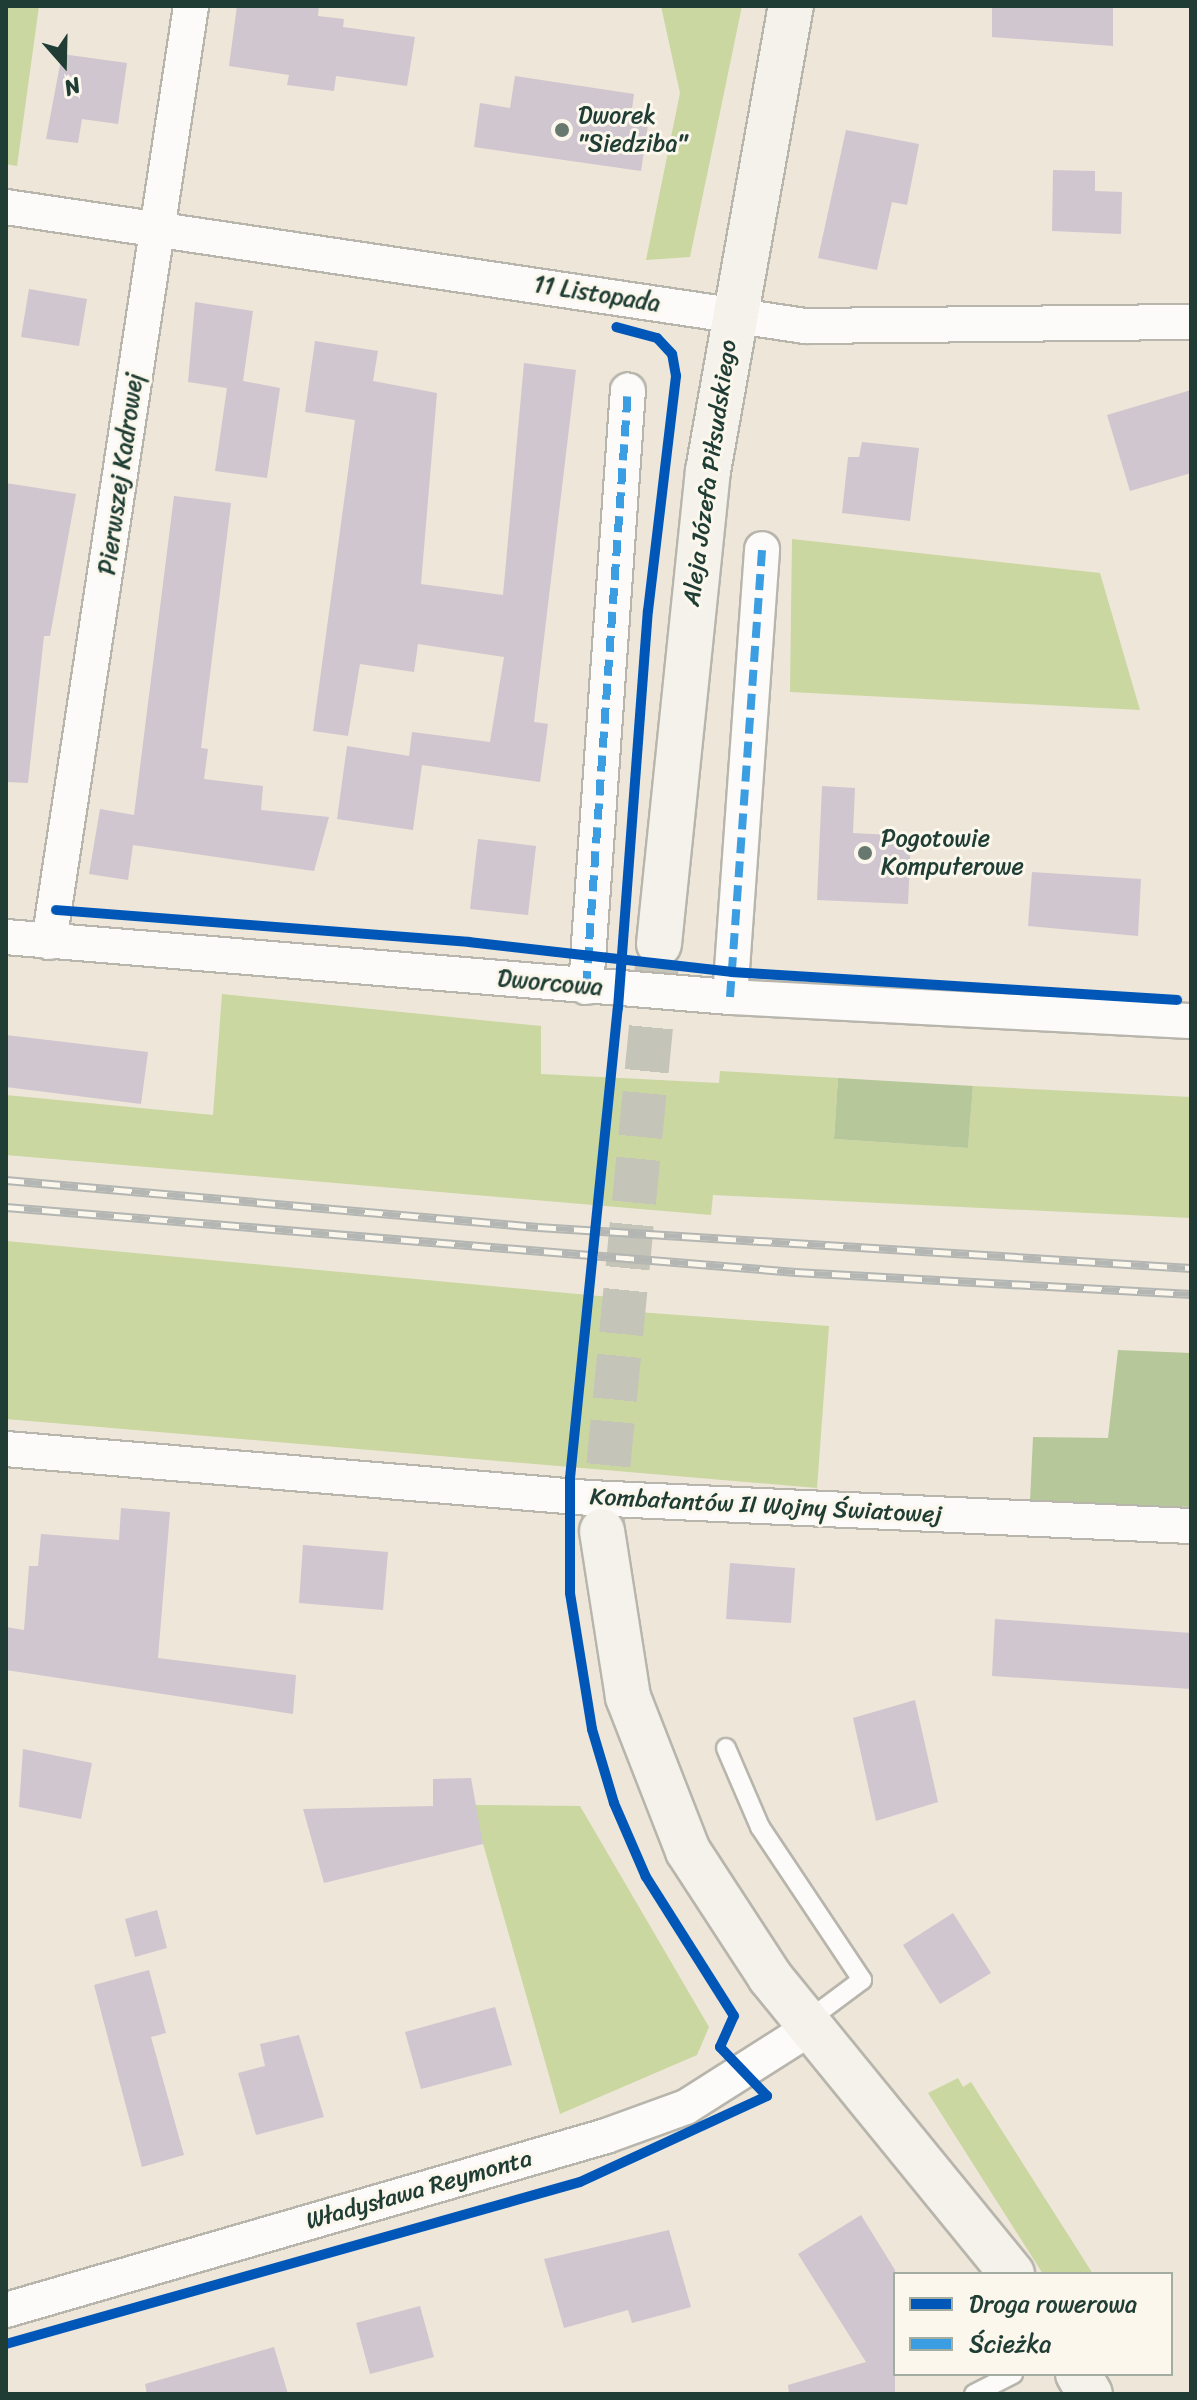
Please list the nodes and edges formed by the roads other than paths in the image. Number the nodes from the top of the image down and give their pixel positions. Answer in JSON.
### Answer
{"nodes":[{"id":1,"x":191,"y":6,"type":"edge"},
{"id":2,"x":791,"y":6,"type":"edge"},
{"id":3,"x":6,"y":207,"type":"edge"},
{"id":4,"x":156,"y":230,"type":"junction"},
{"id":5,"x":731,"y":316,"type":"junction"},
{"id":6,"x":1191,"y":322,"type":"edge"},
{"id":7,"x":628,"y":390,"type":"dead end"},
{"id":8,"x":762,"y":549,"type":"dead end"},
{"id":9,"x":6,"y":937,"type":"edge"},
{"id":10,"x":49,"y":942,"type":"junction"},
{"id":11,"x":659,"y":944,"type":"tunnel mouth"},
{"id":12,"x":586,"y":987,"type":"junction"},
{"id":13,"x":730,"y":997,"type":"junction"},
{"id":14,"x":1191,"y":1021,"type":"edge"},
{"id":15,"x":6,"y":1449,"type":"edge"},
{"id":16,"x":1191,"y":1526,"type":"edge"},
{"id":17,"x":602,"y":1531,"type":"tunnel mouth"},
{"id":18,"x":726,"y":1748,"type":"dead end"},
{"id":19,"x":810,"y":2024,"type":"junction"},
{"id":20,"x":1010,"y":2272,"type":"edge"},
{"id":21,"x":6,"y":2310,"type":"edge"},
{"id":22,"x":1009,"y":2376,"type":"edge"},
{"id":23,"x":1079,"y":2376,"type":"edge"},
{"id":24,"x":974,"y":2394,"type":"edge"},
{"id":25,"x":1090,"y":2394,"type":"edge"}],
"edges":[{"from":1,"to":4,"type":"street","name":"Pierwszej Kadrowej"},
{"from":2,"to":5,"type":"main road","name":"Aleja Józefa Piłsudskiego"},
{"from":3,"to":4,"type":"street","name":"11 Listopada"},
{"from":4,"to":5,"type":"street","name":"11 Listopada"},
{"from":4,"to":10,"type":"street","name":"Pierwszej Kadrowej"},
{"from":5,"to":6,"type":"street","name":"11 Listopada"},
{"from":5,"to":11,"type":"main road","name":"Aleja Józefa Piłsudskiego"},
{"from":7,"to":12,"type":"street"},
{"from":8,"to":13,"type":"street"},
{"from":9,"to":10,"type":"street","name":"Dworcowa"},
{"from":10,"to":12,"type":"street","name":"Dworcowa"},
{"from":12,"to":13,"type":"street","name":"Dworcowa"},
{"from":13,"to":14,"type":"street","name":"Dworcowa"},
{"from":15,"to":16,"type":"street","name":"Kombatantów II Wojny Światowej"},
{"from":17,"to":19,"type":"main road"},
{"from":18,"to":19,"type":"lane"},
{"from":19,"to":20,"type":"main road"},
{"from":19,"to":21,"type":"street","name":"Władysława Reymonta"},
{"from":22,"to":24,"type":"lane"},
{"from":23,"to":25,"type":"main road"}]}
